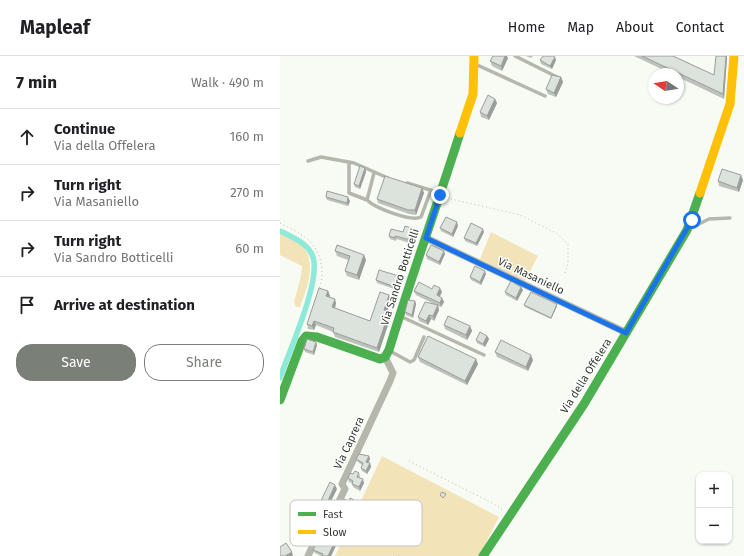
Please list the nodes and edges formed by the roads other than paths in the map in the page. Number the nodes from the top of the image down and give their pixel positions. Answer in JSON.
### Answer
{"nodes":[{"id":1,"x":515,"y":56,"type":"edge"},
{"id":2,"x":734,"y":56,"type":"edge"},
{"id":3,"x":474,"y":60,"type":"edge"},
{"id":4,"x":557,"y":77,"type":"edge"},
{"id":5,"x":545,"y":96,"type":"dead end"},
{"id":6,"x":308,"y":161,"type":"dead end"},
{"id":7,"x":349,"y":162,"type":"junction"},
{"id":8,"x":374,"y":173,"type":"junction"},
{"id":9,"x":394,"y":180,"type":"edge"},
{"id":10,"x":401,"y":182,"type":"edge"},
{"id":11,"x":431,"y":190,"type":"junction"},
{"id":12,"x":440,"y":194,"type":"junction"},
{"id":13,"x":367,"y":200,"type":"junction"},
{"id":14,"x":730,"y":218,"type":"dead end"},
{"id":15,"x":688,"y":230,"type":"junction"},
{"id":16,"x":426,"y":238,"type":"junction"},
{"id":17,"x":399,"y":315,"type":"junction"},
{"id":18,"x":626,"y":333,"type":"junction"},
{"id":19,"x":424,"y":337,"type":"dead end"},
{"id":20,"x":387,"y":354,"type":"junction"},
{"id":21,"x":484,"y":355,"type":"dead end"},
{"id":22,"x":280,"y":400,"type":"edge"},
{"id":23,"x":339,"y":500,"type":"edge"},
{"id":24,"x":313,"y":546,"type":"edge"},
{"id":25,"x":308,"y":556,"type":"edge"},
{"id":26,"x":483,"y":556,"type":"edge"}],
"edges":[{"from":1,"to":4,"type":"lane"},
{"from":2,"to":15,"type":"street","name":"Via della Offelera"},
{"from":3,"to":5,"type":"lane"},
{"from":3,"to":12,"type":"street","name":"Via Sandro Botticelli"},
{"from":6,"to":7,"type":"lane"},
{"from":7,"to":8,"type":"lane"},
{"from":7,"to":13,"type":"lane"},
{"from":8,"to":9,"type":"lane"},
{"from":8,"to":13,"type":"lane"},
{"from":10,"to":11,"type":"lane"},
{"from":11,"to":12,"type":"lane"},
{"from":11,"to":13,"type":"lane"},
{"from":12,"to":16,"type":"street","name":"Via Sandro Botticelli"},
{"from":14,"to":15,"type":"lane"},
{"from":15,"to":18,"type":"street","name":"Via della Offelera"},
{"from":16,"to":17,"type":"street","name":"Via Sandro Botticelli"},
{"from":16,"to":18,"type":"street","name":"Via Masaniello"},
{"from":17,"to":20,"type":"street","name":"Via Sandro Botticelli"},
{"from":17,"to":21,"type":"lane"},
{"from":18,"to":26,"type":"street","name":"Via della Offelera"},
{"from":19,"to":20,"type":"lane"},
{"from":20,"to":22,"type":"street"},
{"from":20,"to":23,"type":"street","name":"Via Caprera"},
{"from":24,"to":25,"type":"street","name":"Via Caprera"}]}
